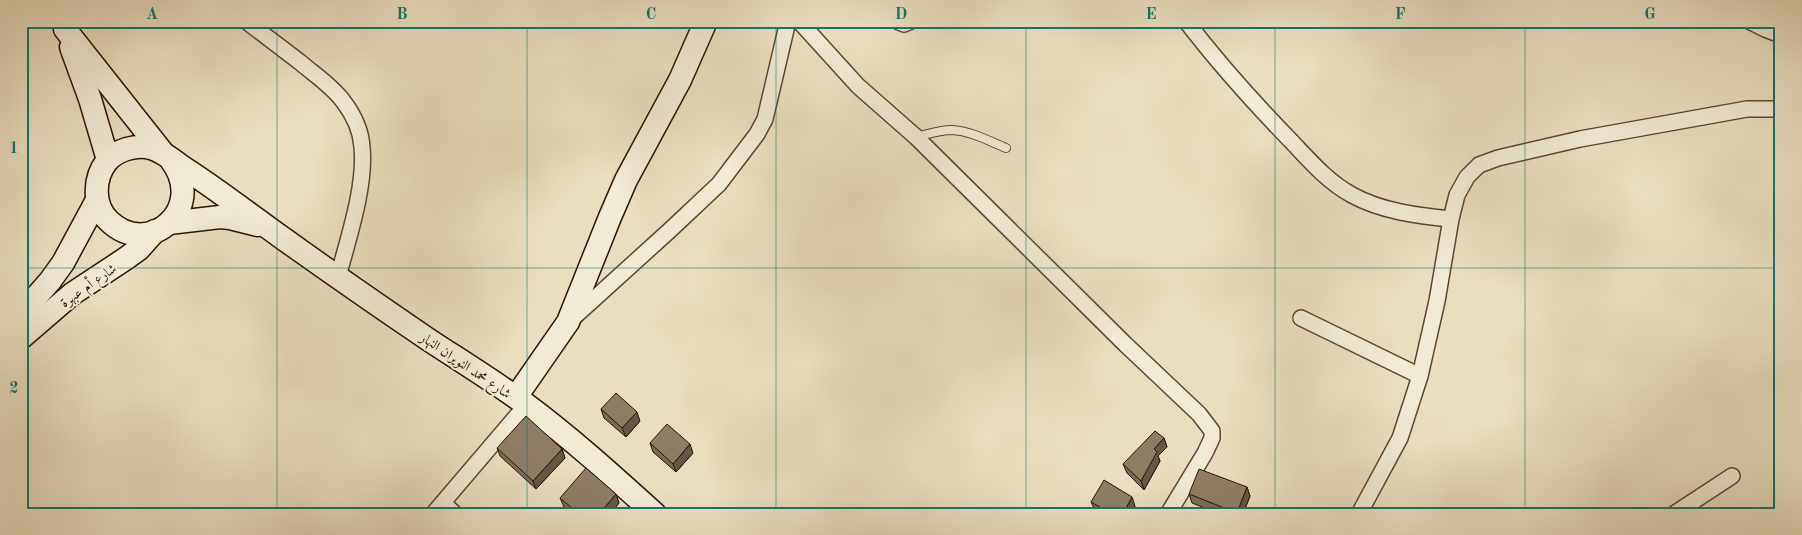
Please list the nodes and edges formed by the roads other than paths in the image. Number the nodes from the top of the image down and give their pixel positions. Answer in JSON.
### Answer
{"nodes":[{"id":1,"x":246,"y":21,"type":"edge"},
{"id":2,"x":706,"y":21,"type":"edge"},
{"id":3,"x":788,"y":21,"type":"edge"},
{"id":4,"x":799,"y":21,"type":"edge"},
{"id":5,"x":897,"y":21,"type":"edge"},
{"id":6,"x":911,"y":21,"type":"edge"},
{"id":7,"x":1186,"y":21,"type":"edge"},
{"id":8,"x":1748,"y":21,"type":"edge"},
{"id":9,"x":63,"y":25,"type":"edge"},
{"id":10,"x":1781,"y":35,"type":"edge"},
{"id":11,"x":1781,"y":109,"type":"edge"},
{"id":12,"x":916,"y":137,"type":"junction"},
{"id":13,"x":1006,"y":148,"type":"dead end"},
{"id":14,"x":167,"y":156,"type":"junction"},
{"id":15,"x":108,"y":160,"type":"junction"},
{"id":16,"x":97,"y":200,"type":"junction"},
{"id":17,"x":1451,"y":218,"type":"junction"},
{"id":18,"x":162,"y":227,"type":"junction"},
{"id":19,"x":268,"y":228,"type":"junction"},
{"id":20,"x":338,"y":277,"type":"junction"},
{"id":21,"x":21,"y":314,"type":"edge"},
{"id":22,"x":1301,"y":318,"type":"dead end"},
{"id":23,"x":568,"y":322,"type":"junction"},
{"id":24,"x":21,"y":338,"type":"edge"},
{"id":25,"x":1420,"y":376,"type":"junction"},
{"id":26,"x":521,"y":401,"type":"junction"},
{"id":27,"x":1732,"y":476,"type":"dead end"},
{"id":28,"x":438,"y":508,"type":"edge"},
{"id":29,"x":455,"y":514,"type":"edge"},
{"id":30,"x":655,"y":514,"type":"edge"},
{"id":31,"x":1168,"y":514,"type":"edge"},
{"id":32,"x":1359,"y":514,"type":"edge"},
{"id":33,"x":1674,"y":514,"type":"edge"}],
"edges":[{"from":1,"to":20,"type":"street"},
{"from":2,"to":23,"type":"street"},
{"from":3,"to":23,"type":"street"},
{"from":4,"to":12,"type":"street"},
{"from":5,"to":6,"type":"street"},
{"from":7,"to":17,"type":"street"},
{"from":8,"to":10,"type":"street"},
{"from":9,"to":14,"type":"street"},
{"from":9,"to":15,"type":"street"},
{"from":11,"to":17,"type":"street"},
{"from":12,"to":13,"type":"lane"},
{"from":12,"to":31,"type":"street"},
{"from":14,"to":15,"type":"street"},
{"from":14,"to":18,"type":"street"},
{"from":14,"to":19,"type":"street","name":"شارع محمد النويران النهار"},
{"from":15,"to":16,"type":"street"},
{"from":16,"to":18,"type":"street"},
{"from":16,"to":21,"type":"street","name":"شارع أم عبهرة"},
{"from":17,"to":25,"type":"street"},
{"from":18,"to":19,"type":"street","name":"شارع محمد النويران النهار"},
{"from":18,"to":24,"type":"street","name":"شارع أم عبهرة"},
{"from":19,"to":20,"type":"street","name":"شارع محمد النويران النهار"},
{"from":20,"to":26,"type":"street","name":"شارع محمد النويران النهار"},
{"from":22,"to":25,"type":"street"},
{"from":23,"to":26,"type":"street"},
{"from":25,"to":32,"type":"street"},
{"from":26,"to":28,"type":"street"},
{"from":26,"to":30,"type":"street","name":"شارع محمد النويران النهار"},
{"from":27,"to":33,"type":"street"},
{"from":28,"to":29,"type":"street"}]}
